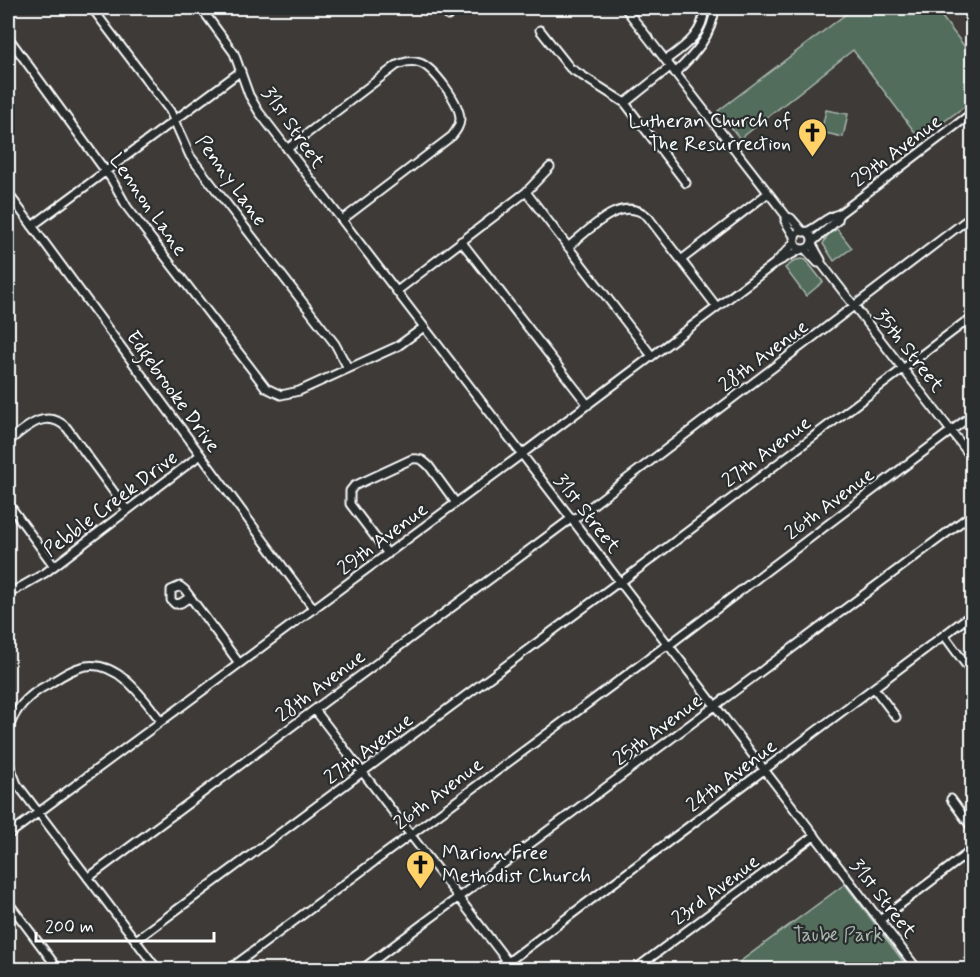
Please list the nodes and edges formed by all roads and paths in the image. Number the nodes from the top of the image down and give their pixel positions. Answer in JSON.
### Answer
{"nodes":[{"id":1,"x":92,"y":8,"type":"edge"},
{"id":2,"x":201,"y":8,"type":"edge"},
{"id":3,"x":460,"y":8,"type":"edge"},
{"id":4,"x":625,"y":8,"type":"edge"},
{"id":5,"x":704,"y":8,"type":"edge"},
{"id":6,"x":715,"y":8,"type":"edge"},
{"id":7,"x":448,"y":16,"type":"dead end"},
{"id":8,"x":540,"y":30,"type":"dead end"},
{"id":9,"x":8,"y":37,"type":"edge"},
{"id":10,"x":670,"y":67,"type":"junction"},
{"id":11,"x":241,"y":71,"type":"junction"},
{"id":12,"x":625,"y":103,"type":"junction"},
{"id":13,"x":972,"y":113,"type":"edge"},
{"id":14,"x":175,"y":120,"type":"junction"},
{"id":15,"x":287,"y":149,"type":"junction"},
{"id":16,"x":550,"y":167,"type":"dead end"},
{"id":17,"x":106,"y":171,"type":"junction"},
{"id":18,"x":686,"y":183,"type":"dead end"},
{"id":19,"x":526,"y":192,"type":"junction"},
{"id":20,"x":8,"y":193,"type":"edge"},
{"id":21,"x":768,"y":193,"type":"junction"},
{"id":22,"x":839,"y":214,"type":"junction"},
{"id":23,"x":972,"y":216,"type":"edge"},
{"id":24,"x":786,"y":217,"type":"junction"},
{"id":25,"x":342,"y":220,"type":"junction"},
{"id":26,"x":32,"y":225,"type":"junction"},
{"id":27,"x":804,"y":232,"type":"junction"},
{"id":28,"x":795,"y":240,"type":"junction"},
{"id":29,"x":461,"y":242,"type":"junction"},
{"id":30,"x":812,"y":243,"type":"junction"},
{"id":31,"x":568,"y":247,"type":"junction"},
{"id":32,"x":804,"y":249,"type":"junction"},
{"id":33,"x":681,"y":260,"type":"junction"},
{"id":34,"x":821,"y":263,"type":"junction"},
{"id":35,"x":774,"y":264,"type":"junction"},
{"id":36,"x":397,"y":291,"type":"junction"},
{"id":37,"x":855,"y":306,"type":"junction"},
{"id":38,"x":717,"y":307,"type":"junction"},
{"id":39,"x":972,"y":320,"type":"edge"},
{"id":40,"x":424,"y":327,"type":"junction"},
{"id":41,"x":652,"y":356,"type":"junction"},
{"id":42,"x":348,"y":368,"type":"junction"},
{"id":43,"x":904,"y":368,"type":"junction"},
{"id":44,"x":588,"y":405,"type":"junction"},
{"id":45,"x":972,"y":415,"type":"edge"},
{"id":46,"x":952,"y":431,"type":"junction"},
{"id":47,"x":8,"y":442,"type":"edge"},
{"id":48,"x":522,"y":454,"type":"junction"},
{"id":49,"x":200,"y":455,"type":"junction"},
{"id":50,"x":972,"y":458,"type":"edge"},
{"id":51,"x":8,"y":503,"type":"edge"},
{"id":52,"x":456,"y":503,"type":"junction"},
{"id":53,"x":128,"y":510,"type":"junction"},
{"id":54,"x":972,"y":514,"type":"edge"},
{"id":55,"x":572,"y":519,"type":"junction"},
{"id":56,"x":388,"y":554,"type":"junction"},
{"id":57,"x":54,"y":566,"type":"junction"},
{"id":58,"x":620,"y":582,"type":"junction"},
{"id":59,"x":8,"y":594,"type":"edge"},
{"id":60,"x":190,"y":597,"type":"dead end"},
{"id":61,"x":314,"y":609,"type":"junction"},
{"id":62,"x":972,"y":614,"type":"edge"},
{"id":63,"x":944,"y":636,"type":"junction"},
{"id":64,"x":668,"y":644,"type":"junction"},
{"id":65,"x":239,"y":663,"type":"junction"},
{"id":66,"x":972,"y":673,"type":"edge"},
{"id":67,"x":874,"y":688,"type":"junction"},
{"id":68,"x":716,"y":706,"type":"junction"},
{"id":69,"x":315,"y":710,"type":"junction"},
{"id":70,"x":896,"y":717,"type":"dead end"},
{"id":71,"x":161,"y":721,"type":"junction"},
{"id":72,"x":8,"y":731,"type":"edge"},
{"id":73,"x":8,"y":762,"type":"edge"},
{"id":74,"x":765,"y":770,"type":"junction"},
{"id":75,"x":362,"y":772,"type":"junction"},
{"id":76,"x":951,"y":799,"type":"dead end"},
{"id":77,"x":38,"y":813,"type":"junction"},
{"id":78,"x":972,"y":828,"type":"edge"},
{"id":79,"x":411,"y":834,"type":"junction"},
{"id":80,"x":8,"y":835,"type":"edge"},
{"id":81,"x":815,"y":835,"type":"junction"},
{"id":82,"x":972,"y":850,"type":"edge"},
{"id":83,"x":88,"y":878,"type":"junction"},
{"id":84,"x":458,"y":897,"type":"junction"},
{"id":85,"x":8,"y":902,"type":"edge"},
{"id":86,"x":880,"y":920,"type":"junction"},
{"id":87,"x":136,"y":940,"type":"junction"},
{"id":88,"x":507,"y":961,"type":"junction"},
{"id":89,"x":59,"y":969,"type":"edge"},
{"id":90,"x":158,"y":969,"type":"edge"},
{"id":91,"x":228,"y":969,"type":"edge"},
{"id":92,"x":361,"y":969,"type":"edge"},
{"id":93,"x":495,"y":969,"type":"edge"},
{"id":94,"x":514,"y":969,"type":"edge"},
{"id":95,"x":634,"y":969,"type":"edge"},
{"id":96,"x":918,"y":969,"type":"edge"}],
"edges":[{"from":1,"to":14,"type":"street","name":"Penny Lane"},
{"from":2,"to":11,"type":"street"},
{"from":3,"to":7,"type":"street"},
{"from":4,"to":10,"type":"street"},
{"from":5,"to":10,"type":"street"},
{"from":6,"to":10,"type":"street"},
{"from":8,"to":12,"type":"street"},
{"from":9,"to":17,"type":"street","name":"Lennon Lane"},
{"from":10,"to":12,"type":"street"},
{"from":10,"to":21,"type":"street"},
{"from":11,"to":14,"type":"street"},
{"from":11,"to":15,"type":"street","name":"31st Street"},
{"from":12,"to":18,"type":"street"},
{"from":13,"to":22,"type":"street","name":"29th Avenue"},
{"from":14,"to":17,"type":"street"},
{"from":14,"to":42,"type":"street","name":"Penny Lane"},
{"from":15,"to":25,"type":"street","name":"31st Street"},
{"from":15,"to":25,"type":"street"},
{"from":16,"to":19,"type":"street"},
{"from":17,"to":26,"type":"street"},
{"from":17,"to":42,"type":"street","name":"Lennon Lane"},
{"from":19,"to":29,"type":"street"},
{"from":19,"to":31,"type":"street"},
{"from":20,"to":26,"type":"street","name":"Edgebrooke Drive"},
{"from":21,"to":24,"type":"street"},
{"from":21,"to":33,"type":"street"},
{"from":22,"to":27,"type":"street","name":"29th Avenue"},
{"from":22,"to":30,"type":"street","name":"29th Avenue"},
{"from":23,"to":37,"type":"street","name":"28th Avenue"},
{"from":24,"to":27,"type":"street"},
{"from":24,"to":28,"type":"street"},
{"from":25,"to":36,"type":"street","name":"31st Street"},
{"from":26,"to":49,"type":"street","name":"Edgebrooke Drive"},
{"from":27,"to":28,"type":"street"},
{"from":27,"to":30,"type":"street"},
{"from":28,"to":32,"type":"street"},
{"from":28,"to":35,"type":"street","name":"29th Avenue"},
{"from":29,"to":36,"type":"street"},
{"from":29,"to":44,"type":"street"},
{"from":30,"to":32,"type":"street"},
{"from":30,"to":34,"type":"street","name":"35th Street"},
{"from":31,"to":33,"type":"street"},
{"from":31,"to":41,"type":"street"},
{"from":32,"to":34,"type":"street","name":"35th Street"},
{"from":32,"to":35,"type":"street","name":"29th Avenue"},
{"from":33,"to":38,"type":"street"},
{"from":34,"to":37,"type":"street","name":"35th Street"},
{"from":35,"to":38,"type":"street","name":"29th Avenue"},
{"from":36,"to":40,"type":"street","name":"31st Street"},
{"from":37,"to":43,"type":"street","name":"35th Street"},
{"from":37,"to":55,"type":"street","name":"28th Avenue"},
{"from":38,"to":41,"type":"street","name":"29th Avenue"},
{"from":39,"to":43,"type":"street","name":"27th Avenue"},
{"from":40,"to":42,"type":"street"},
{"from":40,"to":48,"type":"street","name":"31st Street"},
{"from":41,"to":44,"type":"street","name":"29th Avenue"},
{"from":43,"to":46,"type":"street","name":"35th Street"},
{"from":43,"to":58,"type":"street","name":"27th Avenue"},
{"from":44,"to":48,"type":"street","name":"29th Avenue"},
{"from":45,"to":46,"type":"street","name":"26th Avenue"},
{"from":46,"to":50,"type":"street","name":"35th Street"},
{"from":46,"to":64,"type":"street","name":"26th Avenue"},
{"from":47,"to":53,"type":"street"},
{"from":48,"to":52,"type":"street","name":"29th Avenue"},
{"from":48,"to":55,"type":"street","name":"31st Street"},
{"from":49,"to":53,"type":"street","name":"Pebble Creek Drive"},
{"from":49,"to":61,"type":"street","name":"Edgebrooke Drive"},
{"from":51,"to":57,"type":"street"},
{"from":52,"to":56,"type":"street","name":"29th Avenue"},
{"from":52,"to":56,"type":"street"},
{"from":53,"to":57,"type":"street","name":"Pebble Creek Drive"},
{"from":54,"to":68,"type":"street","name":"25th Avenue"},
{"from":55,"to":58,"type":"street","name":"31st Street"},
{"from":55,"to":69,"type":"street","name":"28th Avenue"},
{"from":56,"to":61,"type":"street","name":"29th Avenue"},
{"from":57,"to":59,"type":"street","name":"Pebble Creek Drive"},
{"from":58,"to":64,"type":"street","name":"31st Street"},
{"from":58,"to":75,"type":"street","name":"27th Avenue"},
{"from":60,"to":65,"type":"street"},
{"from":61,"to":65,"type":"street","name":"29th Avenue"},
{"from":62,"to":63,"type":"street","name":"24th Avenue"},
{"from":63,"to":66,"type":"street"},
{"from":63,"to":67,"type":"street","name":"24th Avenue"},
{"from":64,"to":68,"type":"street","name":"31st Street"},
{"from":64,"to":79,"type":"street","name":"26th Avenue"},
{"from":65,"to":71,"type":"street","name":"29th Avenue"},
{"from":67,"to":70,"type":"street"},
{"from":67,"to":74,"type":"street","name":"24th Avenue"},
{"from":68,"to":74,"type":"street","name":"31st Street"},
{"from":68,"to":84,"type":"street","name":"25th Avenue"},
{"from":69,"to":75,"type":"street"},
{"from":69,"to":83,"type":"street","name":"28th Avenue"},
{"from":71,"to":72,"type":"street"},
{"from":71,"to":77,"type":"street","name":"29th Avenue"},
{"from":73,"to":77,"type":"street"},
{"from":74,"to":81,"type":"street","name":"31st Street"},
{"from":74,"to":88,"type":"street","name":"24th Avenue"},
{"from":75,"to":79,"type":"street"},
{"from":75,"to":87,"type":"street","name":"27th Avenue"},
{"from":76,"to":78,"type":"street"},
{"from":77,"to":80,"type":"street","name":"29th Avenue"},
{"from":77,"to":83,"type":"street"},
{"from":79,"to":84,"type":"street"},
{"from":79,"to":91,"type":"street","name":"26th Avenue"},
{"from":81,"to":86,"type":"street","name":"31st Street"},
{"from":81,"to":95,"type":"street","name":"23rd Avenue"},
{"from":82,"to":86,"type":"street"},
{"from":83,"to":87,"type":"street"},
{"from":84,"to":88,"type":"street"},
{"from":84,"to":92,"type":"street","name":"25th Avenue"},
{"from":85,"to":89,"type":"street"},
{"from":86,"to":96,"type":"street","name":"31st Street"},
{"from":87,"to":90,"type":"street"},
{"from":88,"to":93,"type":"street","name":"24th Avenue"},
{"from":88,"to":94,"type":"street"}]}
